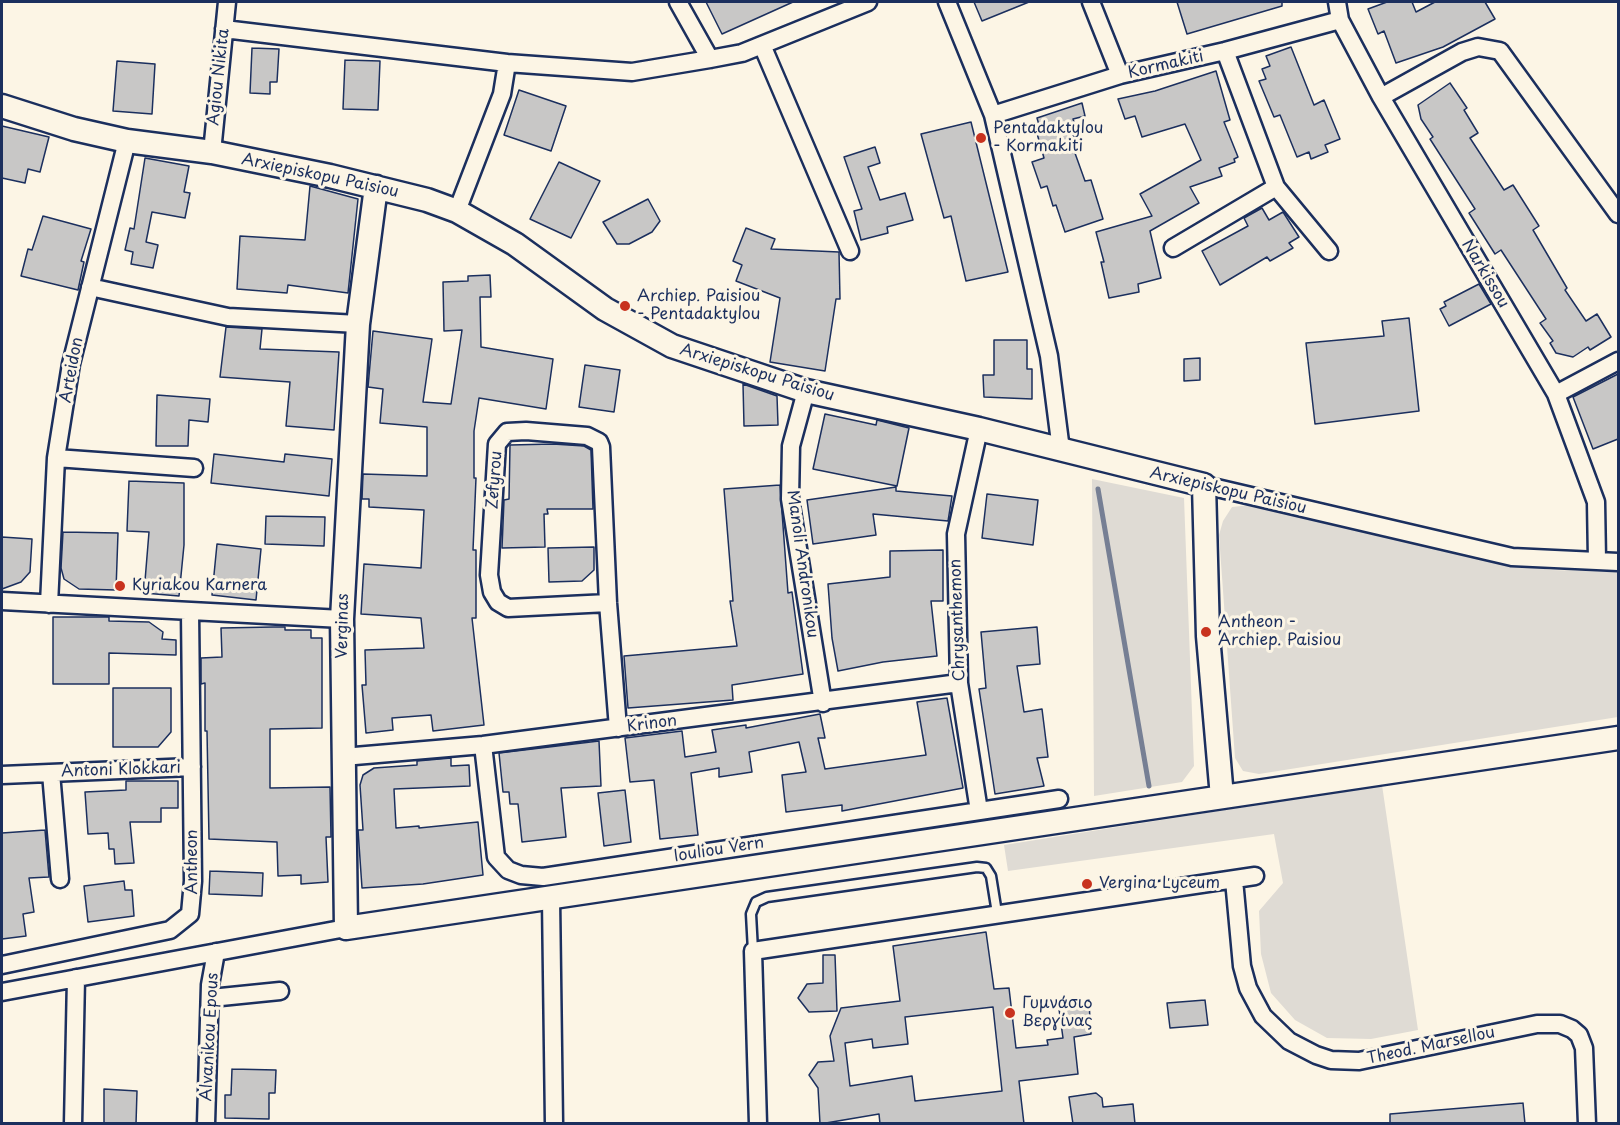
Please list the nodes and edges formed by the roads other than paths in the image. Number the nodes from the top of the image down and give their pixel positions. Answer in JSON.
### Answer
{"nodes":[{"id":1,"x":226,"y":2,"type":"edge"},
{"id":2,"x":678,"y":2,"type":"edge"},
{"id":3,"x":868,"y":2,"type":"edge"},
{"id":4,"x":947,"y":2,"type":"edge"},
{"id":5,"x":1091,"y":2,"type":"edge"},
{"id":6,"x":1337,"y":2,"type":"edge"},
{"id":7,"x":1340,"y":20,"type":"junction"},
{"id":8,"x":224,"y":29,"type":"junction"},
{"id":9,"x":762,"y":45,"type":"junction"},
{"id":10,"x":1225,"y":51,"type":"junction"},
{"id":11,"x":710,"y":59,"type":"junction"},
{"id":12,"x":507,"y":63,"type":"junction"},
{"id":13,"x":1120,"y":75,"type":"junction"},
{"id":14,"x":1381,"y":97,"type":"junction"},
{"id":15,"x":2,"y":106,"type":"edge"},
{"id":16,"x":993,"y":115,"type":"junction"},
{"id":17,"x":127,"y":141,"type":"junction"},
{"id":18,"x":212,"y":152,"type":"junction"},
{"id":19,"x":376,"y":187,"type":"junction"},
{"id":20,"x":1276,"y":187,"type":"junction"},
{"id":21,"x":457,"y":211,"type":"junction"},
{"id":22,"x":1618,"y":214,"type":"edge"},
{"id":23,"x":1173,"y":248,"type":"dead end"},
{"id":24,"x":849,"y":251,"type":"dead end"},
{"id":25,"x":1329,"y":251,"type":"dead end"},
{"id":26,"x":90,"y":287,"type":"junction"},
{"id":27,"x":358,"y":324,"type":"junction"},
{"id":28,"x":1618,"y":361,"type":"edge"},
{"id":29,"x":806,"y":391,"type":"junction"},
{"id":30,"x":1556,"y":394,"type":"junction"},
{"id":31,"x":979,"y":429,"type":"junction"},
{"id":32,"x":1061,"y":450,"type":"junction"},
{"id":33,"x":56,"y":458,"type":"junction"},
{"id":34,"x":194,"y":468,"type":"dead end"},
{"id":35,"x":1204,"y":485,"type":"junction"},
{"id":36,"x":1597,"y":560,"type":"junction"},
{"id":37,"x":1618,"y":562,"type":"edge"},
{"id":38,"x":2,"y":601,"type":"edge"},
{"id":39,"x":608,"y":603,"type":"junction"},
{"id":40,"x":49,"y":604,"type":"junction"},
{"id":41,"x":190,"y":612,"type":"junction"},
{"id":42,"x":342,"y":619,"type":"junction"},
{"id":43,"x":960,"y":682,"type":"junction"},
{"id":44,"x":823,"y":703,"type":"junction"},
{"id":45,"x":618,"y":728,"type":"junction"},
{"id":46,"x":1618,"y":738,"type":"edge"},
{"id":47,"x":483,"y":745,"type":"junction"},
{"id":48,"x":343,"y":757,"type":"junction"},
{"id":49,"x":192,"y":767,"type":"junction"},
{"id":50,"x":51,"y":773,"type":"junction"},
{"id":51,"x":2,"y":775,"type":"edge"},
{"id":52,"x":1222,"y":797,"type":"junction"},
{"id":53,"x":1059,"y":799,"type":"dead end"},
{"id":54,"x":979,"y":811,"type":"junction"},
{"id":55,"x":1255,"y":876,"type":"dead end"},
{"id":56,"x":60,"y":879,"type":"dead end"},
{"id":57,"x":1234,"y":880,"type":"junction"},
{"id":58,"x":551,"y":899,"type":"junction"},
{"id":59,"x":997,"y":913,"type":"junction"},
{"id":60,"x":346,"y":928,"type":"junction"},
{"id":61,"x":753,"y":951,"type":"junction"},
{"id":62,"x":216,"y":952,"type":"junction"},
{"id":63,"x":2,"y":964,"type":"edge"},
{"id":64,"x":76,"y":978,"type":"junction"},
{"id":65,"x":2,"y":992,"type":"edge"},
{"id":66,"x":280,"y":992,"type":"dead end"},
{"id":67,"x":211,"y":998,"type":"junction"},
{"id":68,"x":73,"y":1124,"type":"edge"},
{"id":69,"x":206,"y":1124,"type":"edge"},
{"id":70,"x":554,"y":1124,"type":"edge"},
{"id":71,"x":758,"y":1124,"type":"edge"},
{"id":72,"x":1587,"y":1124,"type":"edge"}],
"edges":[{"from":1,"to":8,"type":"street","name":"Agiou Nikita"},
{"from":2,"to":11,"type":"street"},
{"from":3,"to":9,"type":"street"},
{"from":4,"to":16,"type":"street"},
{"from":5,"to":13,"type":"street"},
{"from":6,"to":7,"type":"street","name":"Narkissou"},
{"from":7,"to":10,"type":"street","name":"Kormakiti"},
{"from":7,"to":14,"type":"street","name":"Narkissou"},
{"from":8,"to":12,"type":"street"},
{"from":8,"to":18,"type":"street","name":"Agiou Nikita"},
{"from":9,"to":11,"type":"street"},
{"from":9,"to":24,"type":"street"},
{"from":10,"to":13,"type":"street","name":"Kormakiti"},
{"from":10,"to":20,"type":"street"},
{"from":11,"to":12,"type":"street"},
{"from":12,"to":21,"type":"street"},
{"from":13,"to":16,"type":"street","name":"Kormakiti"},
{"from":14,"to":22,"type":"street"},
{"from":14,"to":30,"type":"street","name":"Narkissou"},
{"from":15,"to":17,"type":"street","name":"Arxiepiskopu Paisiou"},
{"from":16,"to":32,"type":"street"},
{"from":17,"to":18,"type":"street","name":"Arxiepiskopu Paisiou"},
{"from":17,"to":26,"type":"street","name":"Arteidon"},
{"from":18,"to":19,"type":"street","name":"Arxiepiskopu Paisiou"},
{"from":19,"to":21,"type":"street","name":"Arxiepiskopu Paisiou"},
{"from":19,"to":27,"type":"street","name":"Verginas"},
{"from":20,"to":23,"type":"street"},
{"from":20,"to":25,"type":"street"},
{"from":21,"to":29,"type":"street","name":"Arxiepiskopu Paisiou"},
{"from":26,"to":27,"type":"street"},
{"from":26,"to":33,"type":"street","name":"Arteidon"},
{"from":27,"to":42,"type":"street","name":"Verginas"},
{"from":28,"to":30,"type":"street"},
{"from":29,"to":31,"type":"street","name":"Arxiepiskopu Paisiou"},
{"from":29,"to":44,"type":"street","name":"Manoli Andronikou"},
{"from":30,"to":36,"type":"street","name":"Narkissou"},
{"from":31,"to":32,"type":"street","name":"Arxiepiskopu Paisiou"},
{"from":31,"to":43,"type":"street","name":"Chrysanthemon"},
{"from":32,"to":35,"type":"street","name":"Arxiepiskopu Paisiou"},
{"from":33,"to":34,"type":"street"},
{"from":33,"to":40,"type":"street","name":"Arteidon"},
{"from":35,"to":36,"type":"street","name":"Arxiepiskopu Paisiou"},
{"from":35,"to":52,"type":"street"},
{"from":36,"to":37,"type":"street","name":"Arxiepiskopu Paisiou"},
{"from":38,"to":40,"type":"street"},
{"from":39,"to":39,"type":"street","name":"Zefyrou"},
{"from":39,"to":45,"type":"street","name":"Zefyrou"},
{"from":40,"to":41,"type":"street"},
{"from":41,"to":42,"type":"street"},
{"from":41,"to":49,"type":"street","name":"Antheon"},
{"from":42,"to":48,"type":"street","name":"Verginas"},
{"from":43,"to":44,"type":"street","name":"Krinon"},
{"from":43,"to":54,"type":"street","name":"Chrysanthemon"},
{"from":44,"to":45,"type":"street","name":"Krinon"},
{"from":45,"to":47,"type":"street","name":"Krinon"},
{"from":46,"to":52,"type":"street"},
{"from":47,"to":48,"type":"street","name":"Krinon"},
{"from":47,"to":54,"type":"street","name":"Iouliou Vern"},
{"from":48,"to":60,"type":"street","name":"Verginas"},
{"from":49,"to":50,"type":"street","name":"Antoni Klokkari"},
{"from":49,"to":63,"type":"street","name":"Antheon"},
{"from":50,"to":51,"type":"street","name":"Antoni Klokkari"},
{"from":50,"to":56,"type":"street","name":"Antoni Klokkari"},
{"from":52,"to":58,"type":"street"},
{"from":53,"to":54,"type":"street","name":"Iouliou Vern"},
{"from":55,"to":57,"type":"street"},
{"from":57,"to":59,"type":"street"},
{"from":57,"to":72,"type":"street","name":"Theod. Marsellou"},
{"from":58,"to":60,"type":"street"},
{"from":58,"to":70,"type":"street"},
{"from":59,"to":61,"type":"street"},
{"from":59,"to":61,"type":"lane"},
{"from":60,"to":62,"type":"street"},
{"from":61,"to":71,"type":"street"},
{"from":62,"to":64,"type":"street"},
{"from":62,"to":67,"type":"street","name":"Alvanikou Epous"},
{"from":64,"to":65,"type":"street"},
{"from":64,"to":68,"type":"street"},
{"from":66,"to":67,"type":"street"},
{"from":67,"to":69,"type":"street","name":"Alvanikou Epous"}]}
